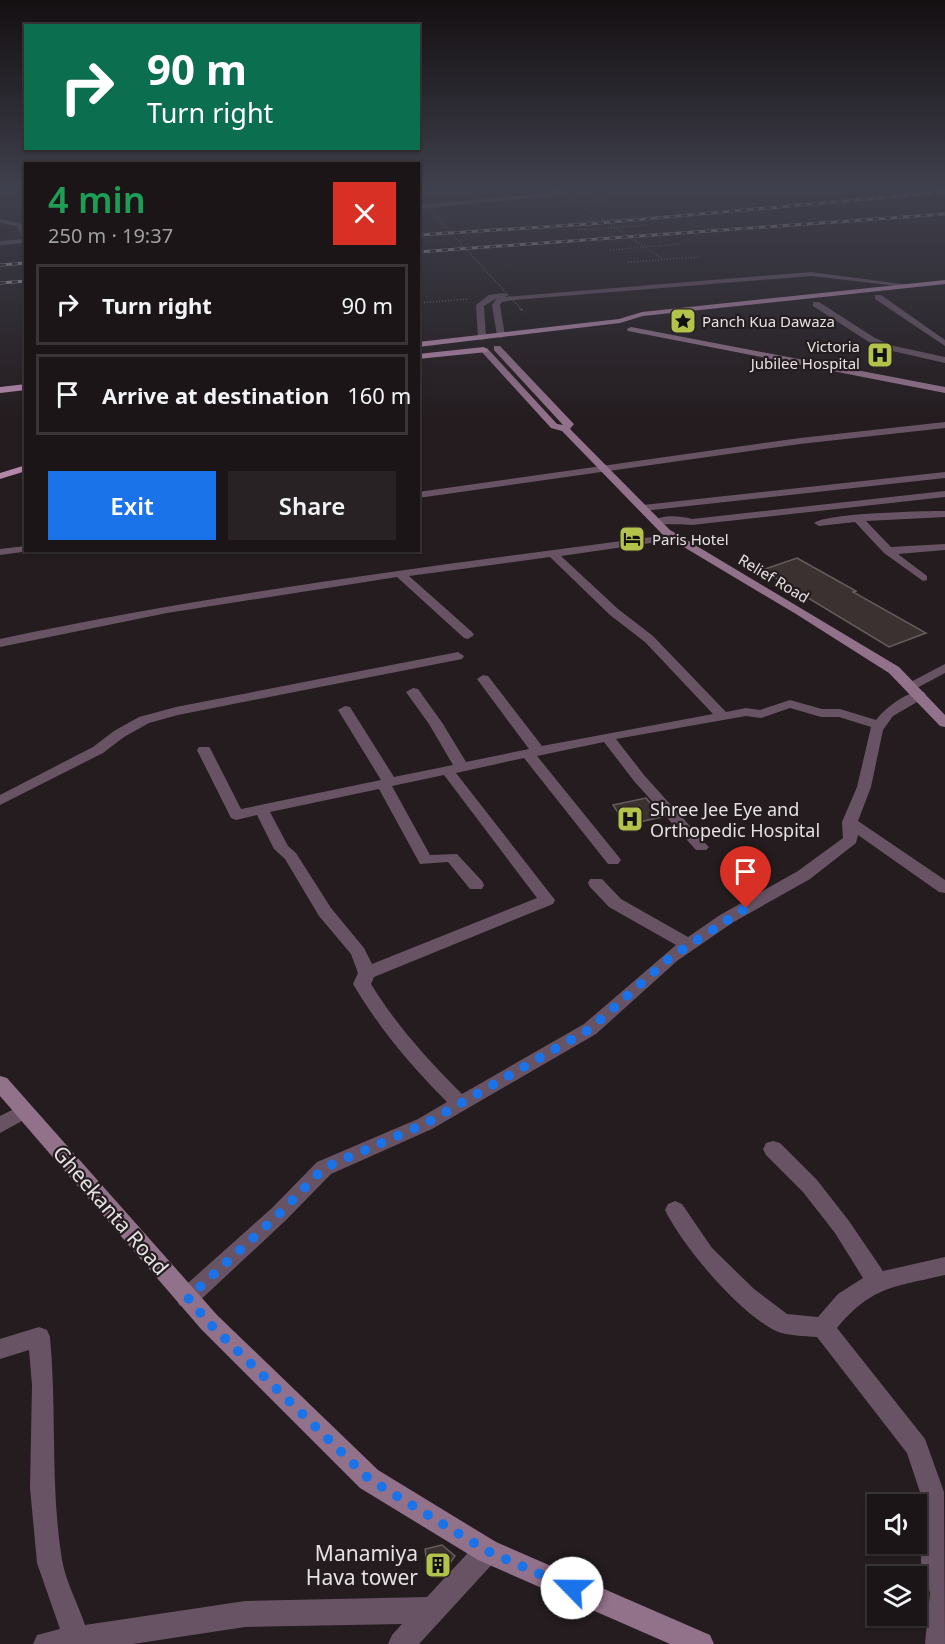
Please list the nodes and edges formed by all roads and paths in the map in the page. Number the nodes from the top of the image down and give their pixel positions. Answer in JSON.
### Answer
{"nodes":[{"id":1,"x":481,"y":266,"type":"edge"},
{"id":2,"x":870,"y":280,"type":"junction"},
{"id":3,"x":945,"y":282,"type":"edge"},
{"id":4,"x":905,"y":285,"type":"junction"},
{"id":5,"x":492,"y":297,"type":"junction"},
{"id":6,"x":878,"y":297,"type":"dead end"},
{"id":7,"x":420,"y":303,"type":"edge"},
{"id":8,"x":816,"y":304,"type":"dead end"},
{"id":9,"x":524,"y":312,"type":"dead end"},
{"id":10,"x":631,"y":329,"type":"dead end"},
{"id":11,"x":501,"y":336,"type":"junction"},
{"id":12,"x":482,"y":338,"type":"junction"},
{"id":13,"x":945,"y":344,"type":"edge"},
{"id":14,"x":420,"y":345,"type":"edge"},
{"id":15,"x":496,"y":348,"type":"dead end"},
{"id":16,"x":420,"y":357,"type":"edge"},
{"id":17,"x":945,"y":360,"type":"edge"},
{"id":18,"x":24,"y":387,"type":"edge"},
{"id":19,"x":0,"y":390,"type":"edge"},
{"id":20,"x":945,"y":390,"type":"edge"},
{"id":21,"x":945,"y":425,"type":"edge"},
{"id":22,"x":565,"y":429,"type":"junction"},
{"id":23,"x":604,"y":468,"type":"junction"},
{"id":24,"x":24,"y":469,"type":"edge"},
{"id":25,"x":945,"y":475,"type":"edge"},
{"id":26,"x":0,"y":476,"type":"edge"},
{"id":27,"x":945,"y":494,"type":"edge"},
{"id":28,"x":420,"y":495,"type":"edge"},
{"id":29,"x":643,"y":508,"type":"junction"},
{"id":30,"x":945,"y":514,"type":"edge"},
{"id":31,"x":858,"y":519,"type":"junction"},
{"id":32,"x":657,"y":522,"type":"junction"},
{"id":33,"x":819,"y":523,"type":"dead end"},
{"id":34,"x":675,"y":537,"type":"junction"},
{"id":35,"x":945,"y":547,"type":"edge"},
{"id":36,"x":24,"y":549,"type":"edge"},
{"id":37,"x":888,"y":551,"type":"junction"},
{"id":38,"x":0,"y":552,"type":"edge"},
{"id":39,"x":553,"y":554,"type":"junction"},
{"id":40,"x":399,"y":573,"type":"junction"},
{"id":41,"x":923,"y":578,"type":"dead end"},
{"id":42,"x":468,"y":635,"type":"dead end"},
{"id":43,"x":0,"y":643,"type":"edge"},
{"id":44,"x":458,"y":656,"type":"dead end"},
{"id":45,"x":945,"y":668,"type":"edge"},
{"id":46,"x":483,"y":680,"type":"dead end"},
{"id":47,"x":914,"y":691,"type":"junction"},
{"id":48,"x":413,"y":692,"type":"dead end"},
{"id":49,"x":345,"y":710,"type":"dead end"},
{"id":50,"x":724,"y":717,"type":"junction"},
{"id":51,"x":945,"y":723,"type":"edge"},
{"id":52,"x":880,"y":725,"type":"junction"},
{"id":53,"x":608,"y":738,"type":"junction"},
{"id":54,"x":204,"y":750,"type":"dead end"},
{"id":55,"x":534,"y":753,"type":"junction"},
{"id":56,"x":455,"y":769,"type":"junction"},
{"id":57,"x":387,"y":783,"type":"junction"},
{"id":58,"x":0,"y":801,"type":"edge"},
{"id":59,"x":262,"y":811,"type":"junction"},
{"id":60,"x":850,"y":822,"type":"junction"},
{"id":61,"x":702,"y":847,"type":"dead end"},
{"id":62,"x":613,"y":860,"type":"dead end"},
{"id":63,"x":596,"y":883,"type":"dead end"},
{"id":64,"x":476,"y":885,"type":"dead end"},
{"id":65,"x":945,"y":888,"type":"edge"},
{"id":66,"x":689,"y":945,"type":"junction"},
{"id":67,"x":367,"y":973,"type":"junction"},
{"id":68,"x":0,"y":1083,"type":"edge"},
{"id":69,"x":460,"y":1104,"type":"junction"},
{"id":70,"x":24,"y":1111,"type":"junction"},
{"id":71,"x":0,"y":1125,"type":"edge"},
{"id":72,"x":773,"y":1149,"type":"dead end"},
{"id":73,"x":675,"y":1210,"type":"dead end"},
{"id":74,"x":945,"y":1266,"type":"edge"},
{"id":75,"x":878,"y":1282,"type":"junction"},
{"id":76,"x":188,"y":1298,"type":"junction"},
{"id":77,"x":823,"y":1328,"type":"junction"},
{"id":78,"x":0,"y":1349,"type":"edge"},
{"id":79,"x":487,"y":1551,"type":"junction"},
{"id":80,"x":432,"y":1610,"type":"junction"},
{"id":81,"x":77,"y":1638,"type":"junction"},
{"id":82,"x":46,"y":1644,"type":"edge"},
{"id":83,"x":401,"y":1644,"type":"edge"},
{"id":84,"x":701,"y":1644,"type":"edge"},
{"id":85,"x":938,"y":1644,"type":"edge"}],
"edges":[{"from":1,"to":9,"type":"path","bridge":true},
{"from":2,"to":4,"type":"street"},
{"from":2,"to":5,"type":"street"},
{"from":2,"to":11,"type":"street"},
{"from":3,"to":4,"type":"main road"},
{"from":4,"to":11,"type":"main road"},
{"from":5,"to":7,"type":"path"},
{"from":5,"to":12,"type":"street"},
{"from":6,"to":13,"type":"street"},
{"from":8,"to":17,"type":"street"},
{"from":10,"to":20,"type":"main road"},
{"from":11,"to":12,"type":"main road"},
{"from":12,"to":14,"type":"main road"},
{"from":15,"to":22,"type":"main road","name":"Relief Road"},
{"from":16,"to":22,"type":"main road","name":"Relief Road"},
{"from":18,"to":19,"type":"main road"},
{"from":21,"to":23,"type":"street"},
{"from":22,"to":23,"type":"main road","name":"Relief Road"},
{"from":23,"to":28,"type":"street"},
{"from":23,"to":29,"type":"main road","name":"Relief Road"},
{"from":24,"to":26,"type":"main road"},
{"from":25,"to":29,"type":"street"},
{"from":27,"to":32,"type":"street"},
{"from":29,"to":32,"type":"main road","name":"Relief Road"},
{"from":30,"to":31,"type":"street"},
{"from":31,"to":33,"type":"street"},
{"from":31,"to":37,"type":"street"},
{"from":32,"to":34,"type":"main road","name":"Relief Road"},
{"from":34,"to":39,"type":"street"},
{"from":34,"to":47,"type":"main road","name":"Relief Road"},
{"from":35,"to":37,"type":"street"},
{"from":36,"to":38,"type":"street"},
{"from":37,"to":41,"type":"street"},
{"from":39,"to":40,"type":"street"},
{"from":39,"to":50,"type":"street"},
{"from":40,"to":42,"type":"street"},
{"from":40,"to":43,"type":"street"},
{"from":44,"to":58,"type":"street"},
{"from":45,"to":47,"type":"street"},
{"from":46,"to":55,"type":"street"},
{"from":47,"to":51,"type":"main road","name":"Relief Road"},
{"from":47,"to":52,"type":"street"},
{"from":48,"to":56,"type":"street"},
{"from":49,"to":57,"type":"street"},
{"from":50,"to":52,"type":"street"},
{"from":50,"to":53,"type":"street"},
{"from":52,"to":60,"type":"street"},
{"from":53,"to":55,"type":"street"},
{"from":53,"to":61,"type":"street"},
{"from":54,"to":59,"type":"street"},
{"from":55,"to":56,"type":"street"},
{"from":55,"to":62,"type":"street"},
{"from":56,"to":57,"type":"street"},
{"from":56,"to":67,"type":"street"},
{"from":57,"to":59,"type":"street"},
{"from":57,"to":64,"type":"street"},
{"from":59,"to":67,"type":"street"},
{"from":60,"to":65,"type":"street"},
{"from":60,"to":66,"type":"street"},
{"from":63,"to":66,"type":"street"},
{"from":66,"to":69,"type":"street"},
{"from":67,"to":69,"type":"street"},
{"from":68,"to":70,"type":"main road","name":"Gheekanta Road"},
{"from":69,"to":76,"type":"street"},
{"from":70,"to":71,"type":"street"},
{"from":70,"to":76,"type":"main road","name":"Gheekanta Road"},
{"from":72,"to":75,"type":"street"},
{"from":73,"to":77,"type":"street"},
{"from":74,"to":75,"type":"street"},
{"from":75,"to":77,"type":"street"},
{"from":76,"to":79,"type":"main road","name":"Gheekanta Road"},
{"from":77,"to":85,"type":"street"},
{"from":78,"to":81,"type":"street"},
{"from":79,"to":80,"type":"street"},
{"from":79,"to":84,"type":"main road","name":"Gheekanta Road"},
{"from":80,"to":81,"type":"street"},
{"from":80,"to":83,"type":"street"},
{"from":81,"to":82,"type":"street"}]}
